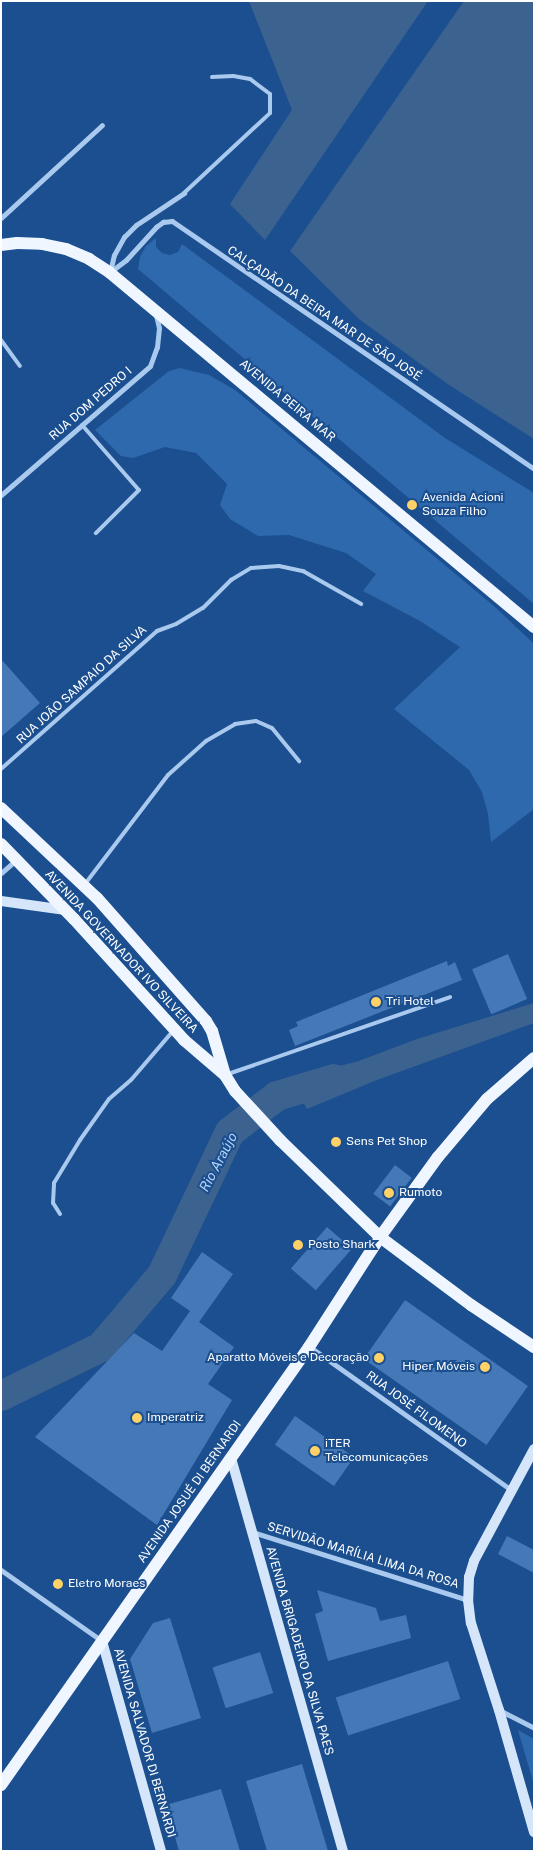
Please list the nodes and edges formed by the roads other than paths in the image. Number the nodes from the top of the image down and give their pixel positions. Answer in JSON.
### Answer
{"nodes":[{"id":1,"x":212,"y":77,"type":"dead end"},
{"id":2,"x":102,"y":125,"type":"dead end"},
{"id":3,"x":184,"y":193,"type":"joint"},
{"id":4,"x":1,"y":218,"type":"edge"},
{"id":5,"x":1,"y":245,"type":"edge"},
{"id":6,"x":109,"y":272,"type":"junction"},
{"id":7,"x":155,"y":309,"type":"junction"},
{"id":8,"x":1,"y":340,"type":"edge"},
{"id":9,"x":20,"y":366,"type":"dead end"},
{"id":10,"x":82,"y":425,"type":"junction"},
{"id":11,"x":534,"y":469,"type":"edge"},
{"id":12,"x":1,"y":495,"type":"edge"},
{"id":13,"x":96,"y":533,"type":"dead end"},
{"id":14,"x":361,"y":604,"type":"dead end"},
{"id":15,"x":534,"y":626,"type":"edge"},
{"id":16,"x":299,"y":761,"type":"dead end"},
{"id":17,"x":1,"y":770,"type":"edge"},
{"id":18,"x":1,"y":808,"type":"edge"},
{"id":19,"x":1,"y":844,"type":"edge"},
{"id":20,"x":17,"y":860,"type":"junction"},
{"id":21,"x":1,"y":873,"type":"edge"},
{"id":22,"x":84,"y":886,"type":"junction"},
{"id":23,"x":1,"y":901,"type":"edge"},
{"id":24,"x":65,"y":910,"type":"junction"},
{"id":25,"x":450,"y":997,"type":"dead end"},
{"id":26,"x":174,"y":1030,"type":"junction"},
{"id":27,"x":534,"y":1058,"type":"edge"},
{"id":28,"x":225,"y":1075,"type":"junction"},
{"id":29,"x":60,"y":1214,"type":"dead end"},
{"id":30,"x":380,"y":1237,"type":"junction"},
{"id":31,"x":309,"y":1347,"type":"junction"},
{"id":32,"x":534,"y":1347,"type":"edge"},
{"id":33,"x":534,"y":1449,"type":"edge"},
{"id":34,"x":231,"y":1458,"type":"junction"},
{"id":35,"x":511,"y":1490,"type":"junction"},
{"id":36,"x":252,"y":1532,"type":"junction"},
{"id":37,"x":1,"y":1570,"type":"edge"},
{"id":38,"x":468,"y":1600,"type":"junction"},
{"id":39,"x":102,"y":1641,"type":"junction"},
{"id":40,"x":499,"y":1710,"type":"junction"},
{"id":41,"x":534,"y":1728,"type":"edge"},
{"id":42,"x":3,"y":1778,"type":"edge"},
{"id":43,"x":534,"y":1832,"type":"edge"},
{"id":44,"x":161,"y":1851,"type":"edge"},
{"id":45,"x":344,"y":1851,"type":"edge"}],
"edges":[{"from":1,"to":3,"type":"lane"},
{"from":2,"to":4,"type":"street"},
{"from":3,"to":6,"type":"street"},
{"from":5,"to":6,"type":"main road","name":"AVENIDA BEIRA MAR"},
{"from":6,"to":7,"type":"main road","name":"AVENIDA BEIRA MAR"},
{"from":6,"to":11,"type":"street","name":"CALÇADÃO DA BEIRA MAR DE SÃO JOSÉ"},
{"from":7,"to":10,"type":"street","name":"RUA DOM PEDRO I"},
{"from":7,"to":15,"type":"main road","name":"AVENIDA BEIRA MAR"},
{"from":8,"to":9,"type":"lane"},
{"from":10,"to":12,"type":"street","name":"RUA DOM PEDRO I"},
{"from":10,"to":13,"type":"lane"},
{"from":14,"to":17,"type":"lane","name":"RUA JOÃO SAMPAIO DA SILVA"},
{"from":16,"to":22,"type":"lane"},
{"from":18,"to":22,"type":"main road","name":"AVENIDA GOVERNADOR IVO SILVEIRA"},
{"from":19,"to":20,"type":"main road","name":"AVENIDA GOVERNADOR IVO SILVEIRA"},
{"from":20,"to":21,"type":"street"},
{"from":20,"to":24,"type":"main road","name":"AVENIDA GOVERNADOR IVO SILVEIRA"},
{"from":22,"to":28,"type":"main road","name":"AVENIDA GOVERNADOR IVO SILVEIRA"},
{"from":23,"to":24,"type":"street"},
{"from":24,"to":26,"type":"main road","name":"AVENIDA GOVERNADOR IVO SILVEIRA"},
{"from":25,"to":28,"type":"lane"},
{"from":26,"to":28,"type":"main road","name":"AVENIDA GOVERNADOR IVO SILVEIRA"},
{"from":26,"to":29,"type":"lane"},
{"from":27,"to":30,"type":"main road","name":"AVENIDA JOSUÉ DI BERNARDI"},
{"from":28,"to":30,"type":"main road","name":"AVENIDA GOVERNADOR IVO SILVEIRA"},
{"from":30,"to":31,"type":"main road","name":"AVENIDA JOSUÉ DI BERNARDI"},
{"from":30,"to":32,"type":"main road","name":"AVENIDA GOVERNADOR IVO SILVEIRA"},
{"from":31,"to":34,"type":"main road","name":"AVENIDA JOSUÉ DI BERNARDI"},
{"from":31,"to":35,"type":"street","name":"RUA JOSÉ FILOMENO"},
{"from":33,"to":35,"type":"street"},
{"from":34,"to":36,"type":"street","name":"AVENIDA BRIGADEIRO DA SILVA PAES"},
{"from":34,"to":39,"type":"main road","name":"AVENIDA JOSUÉ DI BERNARDI"},
{"from":35,"to":38,"type":"street"},
{"from":36,"to":38,"type":"street","name":"SERVIDÃO MARÍLIA LIMA DA ROSA"},
{"from":36,"to":45,"type":"street","name":"AVENIDA BRIGADEIRO DA SILVA PAES"},
{"from":37,"to":39,"type":"street"},
{"from":38,"to":40,"type":"street"},
{"from":39,"to":42,"type":"main road","name":"AVENIDA JOSUÉ DI BERNARDI"},
{"from":39,"to":44,"type":"street","name":"AVENIDA SALVADOR DI BERNARDI"},
{"from":40,"to":41,"type":"street"},
{"from":40,"to":43,"type":"street"}]}
